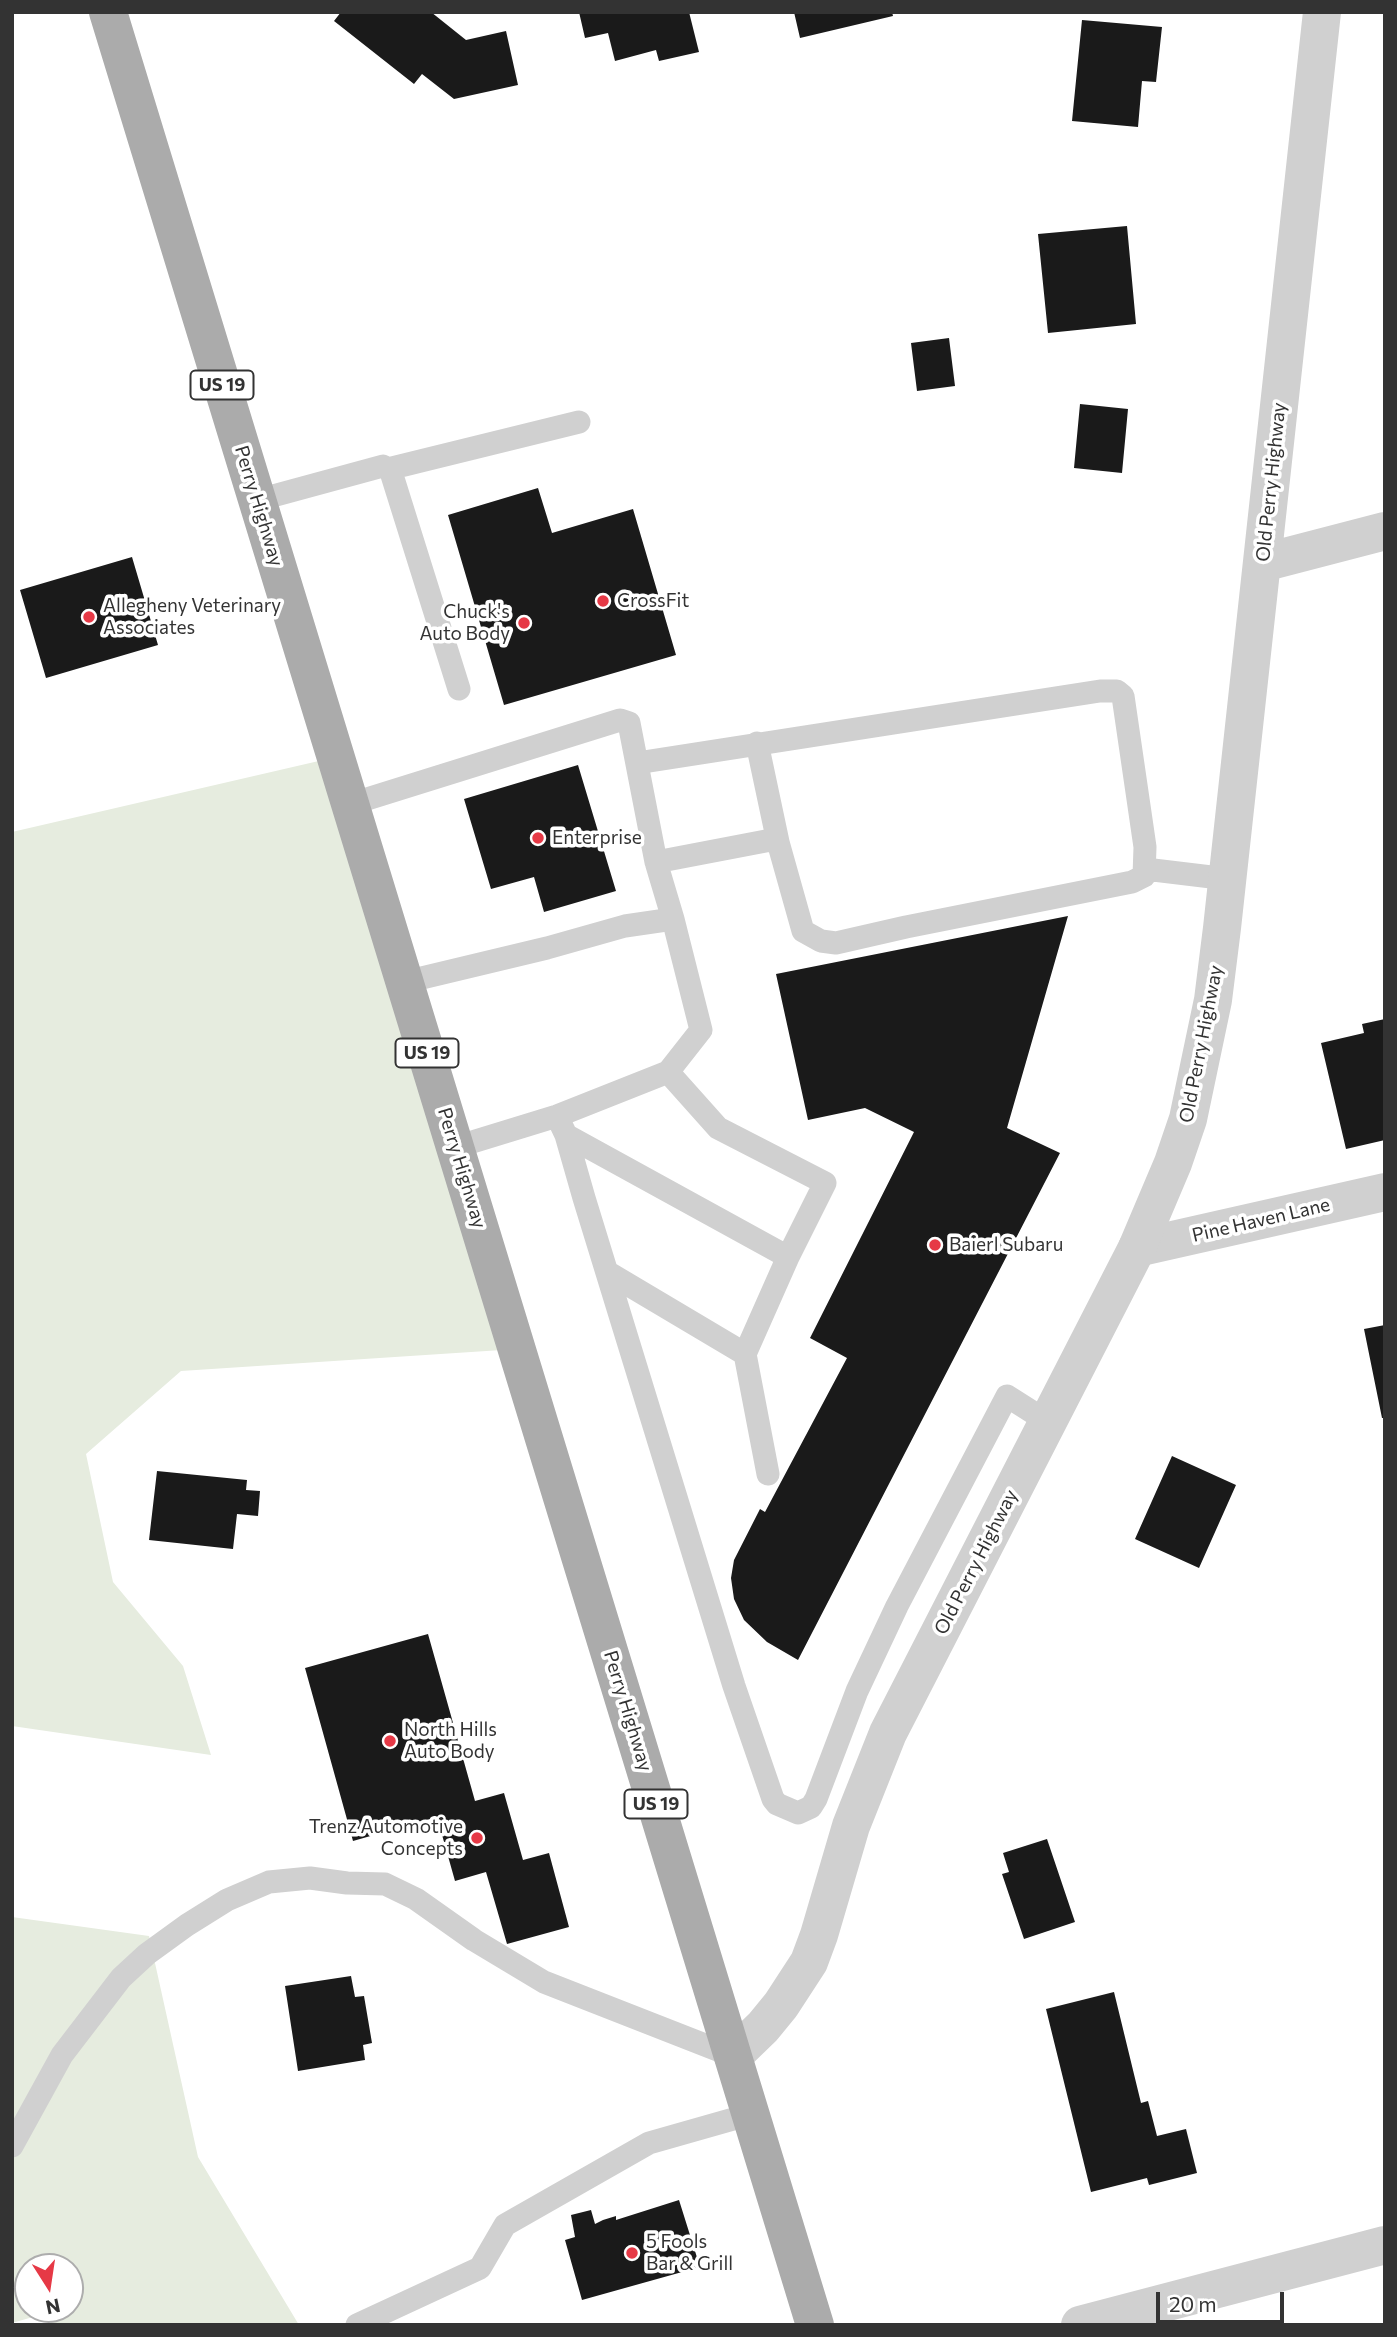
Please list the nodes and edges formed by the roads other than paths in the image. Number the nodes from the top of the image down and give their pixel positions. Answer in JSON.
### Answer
{"nodes":[{"id":1,"x":108,"y":12,"type":"edge"},
{"id":2,"x":1322,"y":12,"type":"edge"},
{"id":3,"x":579,"y":422,"type":"dead end"},
{"id":4,"x":387,"y":469,"type":"junction"},
{"id":5,"x":258,"y":500,"type":"junction"},
{"id":6,"x":1385,"y":531,"type":"edge"},
{"id":7,"x":1262,"y":563,"type":"junction"},
{"id":8,"x":459,"y":690,"type":"dead end"},
{"id":9,"x":757,"y":743,"type":"junction"},
{"id":10,"x":637,"y":763,"type":"junction"},
{"id":11,"x":351,"y":804,"type":"junction"},
{"id":12,"x":778,"y":842,"type":"junction"},
{"id":13,"x":656,"y":862,"type":"junction"},
{"id":14,"x":1145,"y":869,"type":"junction"},
{"id":15,"x":1228,"y":879,"type":"junction"},
{"id":16,"x":673,"y":919,"type":"junction"},
{"id":17,"x":405,"y":982,"type":"junction"},
{"id":18,"x":668,"y":1072,"type":"junction"},
{"id":19,"x":562,"y":1125,"type":"junction"},
{"id":20,"x":456,"y":1147,"type":"junction"},
{"id":21,"x":1385,"y":1192,"type":"edge"},
{"id":22,"x":1137,"y":1248,"type":"junction"},
{"id":23,"x":788,"y":1257,"type":"junction"},
{"id":24,"x":607,"y":1272,"type":"junction"},
{"id":25,"x":744,"y":1354,"type":"junction"},
{"id":26,"x":1048,"y":1422,"type":"junction"},
{"id":27,"x":768,"y":1474,"type":"dead end"},
{"id":28,"x":733,"y":2056,"type":"junction"},
{"id":29,"x":751,"y":2114,"type":"junction"},
{"id":30,"x":12,"y":2146,"type":"edge"},
{"id":31,"x":1385,"y":2245,"type":"edge"},
{"id":32,"x":356,"y":2325,"type":"edge"},
{"id":33,"x":815,"y":2325,"type":"edge"},
{"id":34,"x":1080,"y":2325,"type":"edge"}],
"edges":[{"from":1,"to":5,"type":"main road","name":"Perry Highway","number":"US 19"},
{"from":2,"to":7,"type":"street","name":"Old Perry Highway"},
{"from":3,"to":4,"type":"lane"},
{"from":4,"to":5,"type":"lane"},
{"from":4,"to":8,"type":"lane"},
{"from":5,"to":11,"type":"main road","name":"Perry Highway","number":"US 19"},
{"from":6,"to":7,"type":"street"},
{"from":7,"to":15,"type":"street","name":"Old Perry Highway"},
{"from":9,"to":10,"type":"lane"},
{"from":9,"to":12,"type":"lane"},
{"from":9,"to":14,"type":"lane"},
{"from":10,"to":11,"type":"lane"},
{"from":10,"to":13,"type":"lane"},
{"from":11,"to":17,"type":"main road","name":"Perry Highway","number":"US 19"},
{"from":12,"to":13,"type":"lane"},
{"from":12,"to":14,"type":"lane"},
{"from":13,"to":16,"type":"lane"},
{"from":14,"to":15,"type":"lane"},
{"from":15,"to":22,"type":"street","name":"Old Perry Highway"},
{"from":16,"to":17,"type":"lane"},
{"from":16,"to":18,"type":"lane"},
{"from":17,"to":20,"type":"main road","name":"Perry Highway","number":"US 19"},
{"from":18,"to":19,"type":"lane"},
{"from":18,"to":23,"type":"lane"},
{"from":19,"to":20,"type":"lane"},
{"from":19,"to":23,"type":"lane"},
{"from":19,"to":24,"type":"lane"},
{"from":20,"to":28,"type":"main road","name":"Perry Highway","number":"US 19"},
{"from":21,"to":22,"type":"street","name":"Pine Haven Lane"},
{"from":22,"to":26,"type":"street","name":"Old Perry Highway"},
{"from":23,"to":25,"type":"lane"},
{"from":24,"to":25,"type":"lane"},
{"from":24,"to":26,"type":"lane"},
{"from":25,"to":27,"type":"lane"},
{"from":26,"to":28,"type":"street","name":"Old Perry Highway"},
{"from":28,"to":29,"type":"main road","name":"Perry Highway","number":"US 19"},
{"from":28,"to":30,"type":"lane"},
{"from":29,"to":32,"type":"lane"},
{"from":29,"to":33,"type":"main road","name":"Perry Highway","number":"US 19"},
{"from":31,"to":34,"type":"street"}]}
